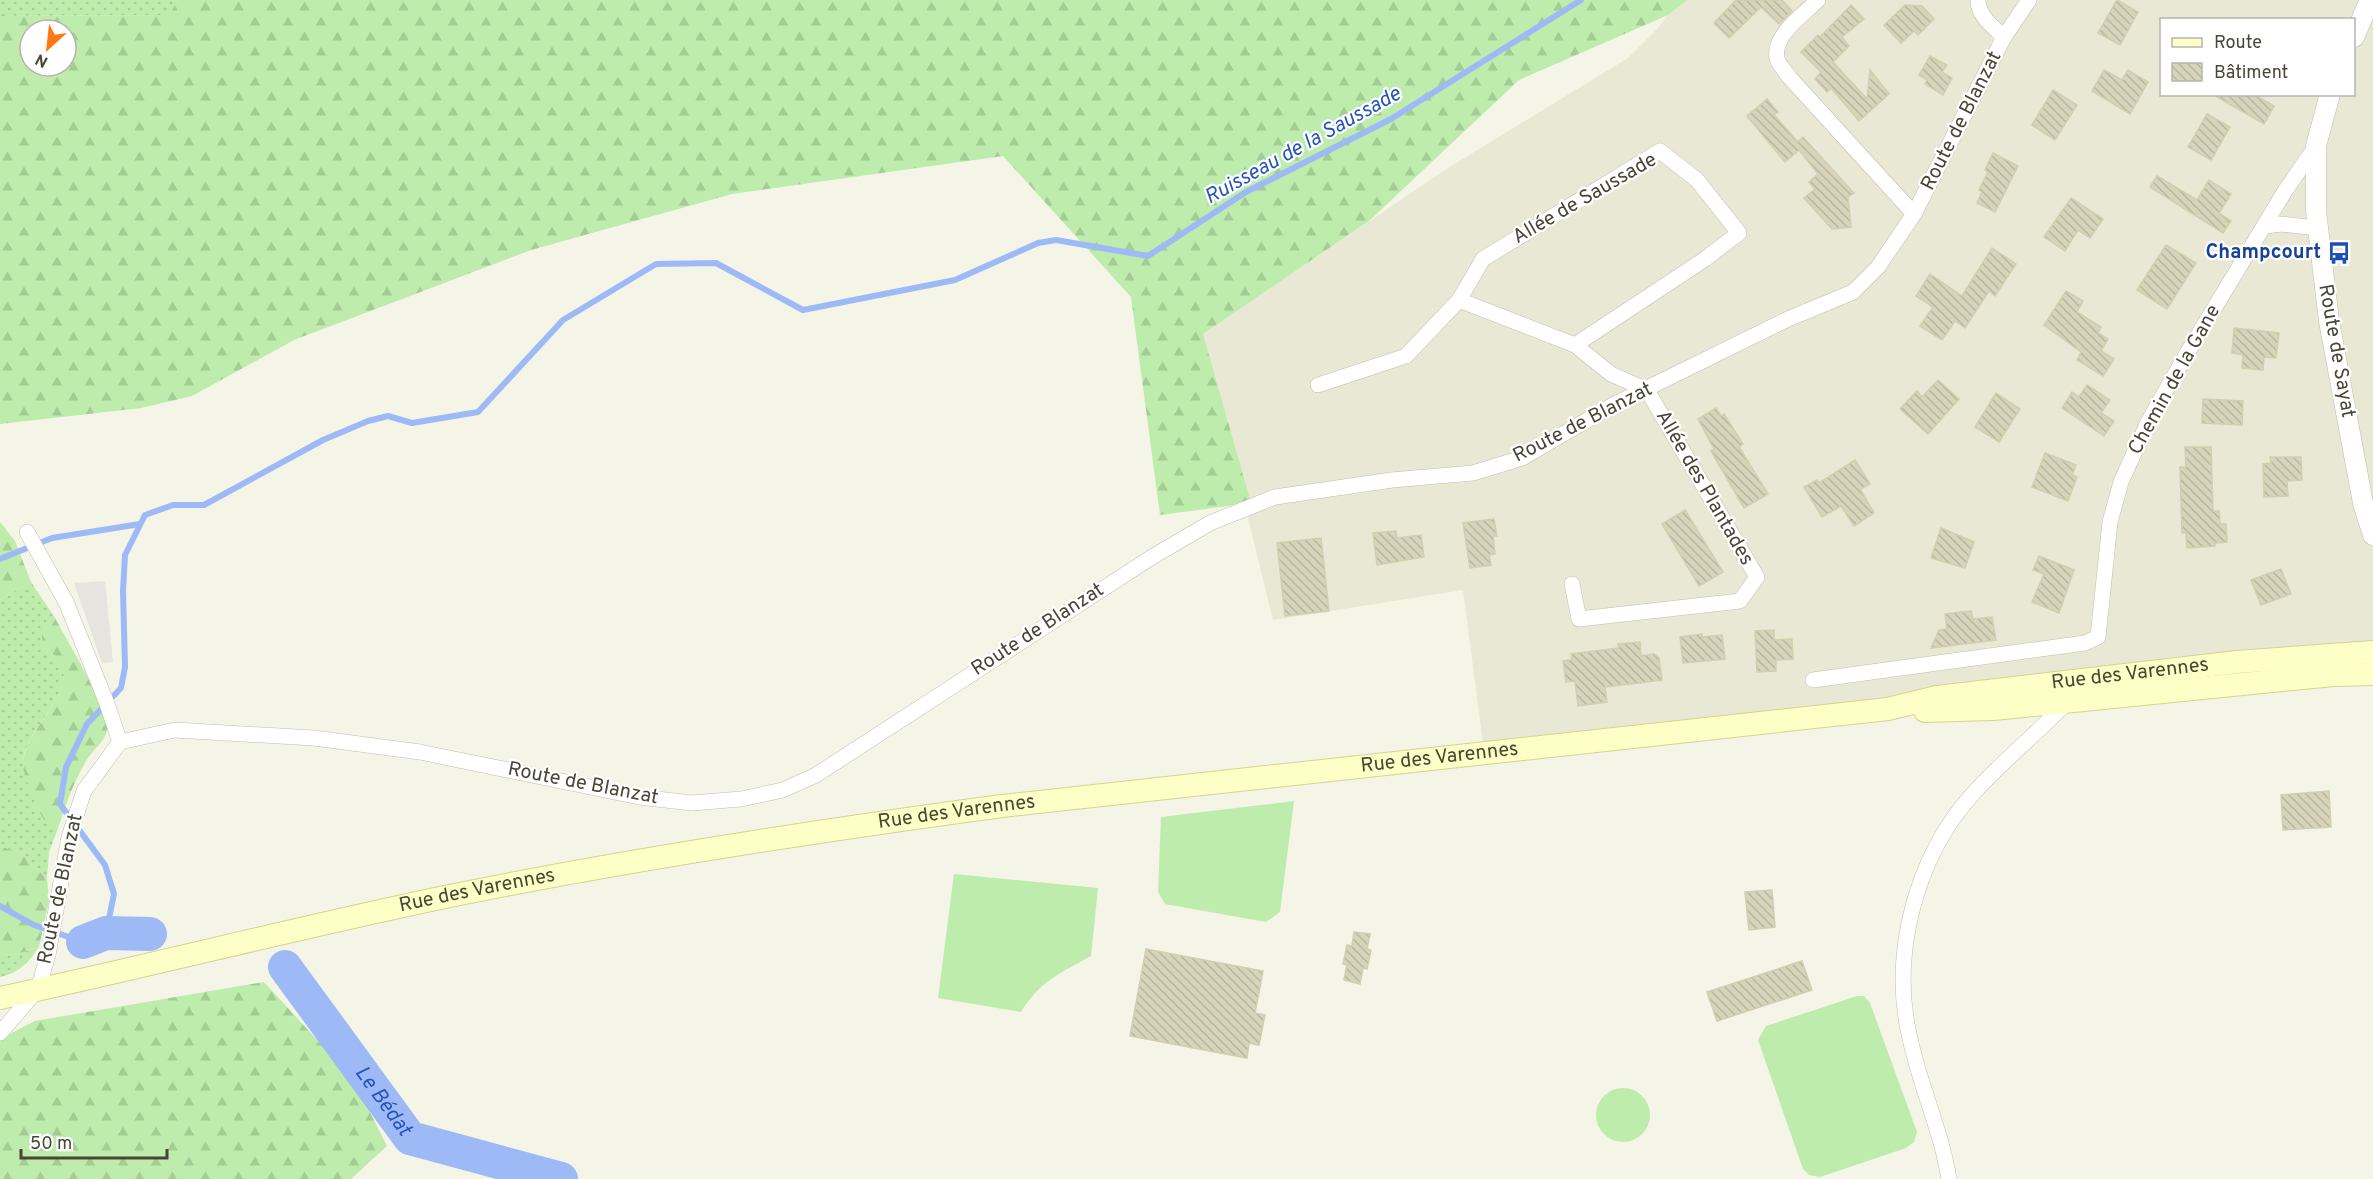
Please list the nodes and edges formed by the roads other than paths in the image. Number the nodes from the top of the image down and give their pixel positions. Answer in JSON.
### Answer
{"nodes":[{"id":1,"x":1818,"y":0,"type":"edge"},
{"id":2,"x":1978,"y":0,"type":"edge"},
{"id":3,"x":2029,"y":0,"type":"edge"},
{"id":4,"x":2370,"y":0,"type":"edge"},
{"id":5,"x":2355,"y":36,"type":"edge"},
{"id":6,"x":2004,"y":37,"type":"junction"},
{"id":7,"x":2329,"y":96,"type":"edge"},
{"id":8,"x":2316,"y":146,"type":"junction"},
{"id":9,"x":1914,"y":214,"type":"junction"},
{"id":10,"x":2265,"y":226,"type":"junction"},
{"id":11,"x":2318,"y":228,"type":"junction"},
{"id":12,"x":1458,"y":300,"type":"junction"},
{"id":13,"x":1575,"y":345,"type":"junction"},
{"id":14,"x":1318,"y":384,"type":"dead end"},
{"id":15,"x":1647,"y":390,"type":"junction"},
{"id":16,"x":27,"y":532,"type":"dead end"},
{"id":17,"x":2373,"y":535,"type":"edge"},
{"id":18,"x":1572,"y":584,"type":"dead end"},
{"id":19,"x":2373,"y":652,"type":"edge"},
{"id":20,"x":2373,"y":675,"type":"edge"},
{"id":21,"x":1813,"y":680,"type":"dead end"},
{"id":22,"x":2068,"y":691,"type":"junction"},
{"id":23,"x":120,"y":742,"type":"junction"},
{"id":24,"x":38,"y":989,"type":"junction"},
{"id":25,"x":0,"y":998,"type":"edge"},
{"id":26,"x":0,"y":1033,"type":"edge"},
{"id":27,"x":1949,"y":1179,"type":"edge"}],
"edges":[{"from":1,"to":9,"type":"street"},
{"from":2,"to":6,"type":"street"},
{"from":3,"to":6,"type":"street","name":"Route de Blanzat"},
{"from":4,"to":5,"type":"street"},
{"from":6,"to":9,"type":"street","name":"Route de Blanzat"},
{"from":7,"to":8,"type":"street","name":"Route de Sayat"},
{"from":8,"to":10,"type":"street","name":"Chemin de la Gane"},
{"from":8,"to":11,"type":"street","name":"Route de Sayat"},
{"from":9,"to":15,"type":"street","name":"Route de Blanzat"},
{"from":10,"to":11,"type":"street"},
{"from":10,"to":21,"type":"street","name":"Chemin de la Gane"},
{"from":11,"to":17,"type":"street","name":"Route de Sayat"},
{"from":12,"to":13,"type":"street"},
{"from":12,"to":13,"type":"street","name":"Allée de Saussade"},
{"from":12,"to":14,"type":"street"},
{"from":13,"to":15,"type":"street"},
{"from":15,"to":18,"type":"street","name":"Allée des Plantades"},
{"from":15,"to":23,"type":"street","name":"Route de Blanzat"},
{"from":16,"to":23,"type":"street"},
{"from":19,"to":22,"type":"main road","name":"Rue des Varennes"},
{"from":20,"to":22,"type":"main road","name":"Rue des Varennes"},
{"from":22,"to":24,"type":"main road","name":"Rue des Varennes"},
{"from":22,"to":27,"type":"street"},
{"from":23,"to":24,"type":"street","name":"Route de Blanzat"},
{"from":24,"to":25,"type":"main road","name":"Rue des Varennes"},
{"from":24,"to":26,"type":"street"}]}
